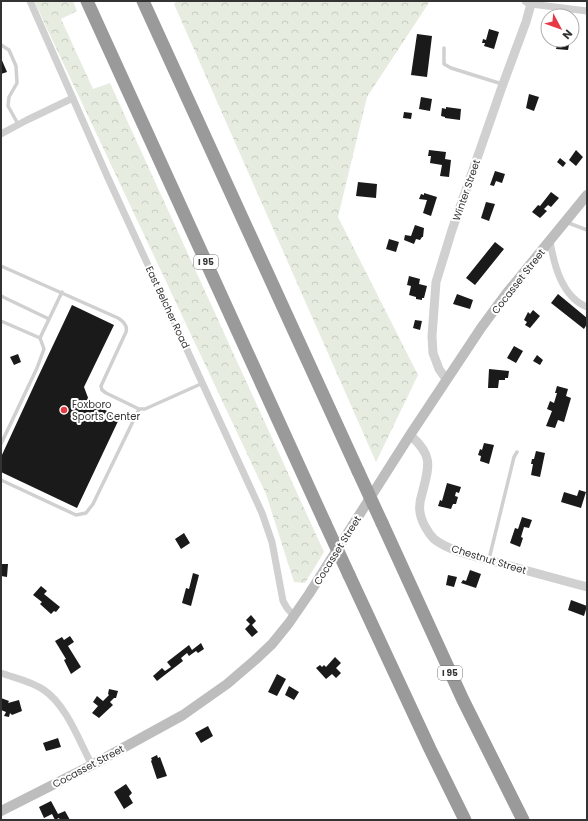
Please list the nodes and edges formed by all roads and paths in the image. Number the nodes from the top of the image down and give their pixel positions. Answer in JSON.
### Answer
{"nodes":[{"id":1,"x":30,"y":1,"type":"edge"},
{"id":2,"x":87,"y":1,"type":"edge"},
{"id":3,"x":143,"y":1,"type":"edge"},
{"id":4,"x":528,"y":2,"type":"edge"},
{"id":5,"x":587,"y":10,"type":"edge"},
{"id":6,"x":1,"y":46,"type":"edge"},
{"id":7,"x":444,"y":48,"type":"dead end"},
{"id":8,"x":503,"y":84,"type":"junction"},
{"id":9,"x":73,"y":98,"type":"junction"},
{"id":10,"x":18,"y":124,"type":"junction"},
{"id":11,"x":1,"y":134,"type":"edge"},
{"id":12,"x":587,"y":195,"type":"edge"},
{"id":13,"x":565,"y":221,"type":"junction"},
{"id":14,"x":587,"y":230,"type":"edge"},
{"id":15,"x":550,"y":241,"type":"junction"},
{"id":16,"x":1,"y":266,"type":"edge"},
{"id":17,"x":62,"y":292,"type":"junction"},
{"id":18,"x":1,"y":296,"type":"edge"},
{"id":19,"x":587,"y":307,"type":"edge"},
{"id":20,"x":49,"y":319,"type":"junction"},
{"id":21,"x":1,"y":321,"type":"edge"},
{"id":22,"x":40,"y":338,"type":"junction"},
{"id":23,"x":446,"y":379,"type":"junction"},
{"id":24,"x":203,"y":383,"type":"junction"},
{"id":25,"x":139,"y":409,"type":"junction"},
{"id":26,"x":410,"y":435,"type":"junction"},
{"id":27,"x":1,"y":444,"type":"edge"},
{"id":28,"x":516,"y":452,"type":"dead end"},
{"id":29,"x":1,"y":480,"type":"edge"},
{"id":30,"x":489,"y":560,"type":"junction"},
{"id":31,"x":587,"y":587,"type":"edge"},
{"id":32,"x":294,"y":616,"type":"junction"},
{"id":33,"x":1,"y":673,"type":"edge"},
{"id":34,"x":92,"y":765,"type":"junction"},
{"id":35,"x":1,"y":811,"type":"edge"},
{"id":36,"x":465,"y":820,"type":"edge"},
{"id":37,"x":523,"y":820,"type":"edge"}],
"edges":[{"from":1,"to":9,"type":"street","name":"East Belcher Road"},
{"from":2,"to":36,"type":"highway","number":"I 95","bridge":true},
{"from":3,"to":37,"type":"highway","number":"I 95","bridge":true},
{"from":4,"to":5,"type":"street"},
{"from":4,"to":8,"type":"street","name":"Winter Street"},
{"from":6,"to":10,"type":"lane"},
{"from":7,"to":8,"type":"lane"},
{"from":8,"to":23,"type":"street","name":"Winter Street"},
{"from":9,"to":10,"type":"street"},
{"from":9,"to":24,"type":"street","name":"East Belcher Road"},
{"from":10,"to":11,"type":"street"},
{"from":12,"to":13,"type":"main road","name":"Cocasset Street"},
{"from":13,"to":14,"type":"lane"},
{"from":13,"to":15,"type":"main road","name":"Cocasset Street"},
{"from":15,"to":19,"type":"street"},
{"from":15,"to":23,"type":"main road","name":"Cocasset Street"},
{"from":16,"to":17,"type":"lane"},
{"from":17,"to":20,"type":"lane"},
{"from":17,"to":25,"type":"lane"},
{"from":18,"to":20,"type":"lane"},
{"from":20,"to":22,"type":"lane"},
{"from":21,"to":22,"type":"lane"},
{"from":22,"to":27,"type":"lane"},
{"from":23,"to":26,"type":"main road","name":"Cocasset Street"},
{"from":24,"to":25,"type":"lane"},
{"from":24,"to":32,"type":"street","name":"East Belcher Road"},
{"from":25,"to":29,"type":"lane"},
{"from":26,"to":30,"type":"street","name":"Chestnut Street"},
{"from":26,"to":32,"type":"main road","name":"Cocasset Street"},
{"from":28,"to":30,"type":"lane"},
{"from":30,"to":31,"type":"street","name":"Chestnut Street"},
{"from":32,"to":34,"type":"main road","name":"Cocasset Street"},
{"from":33,"to":34,"type":"street"},
{"from":34,"to":35,"type":"main road","name":"Cocasset Street"}]}
